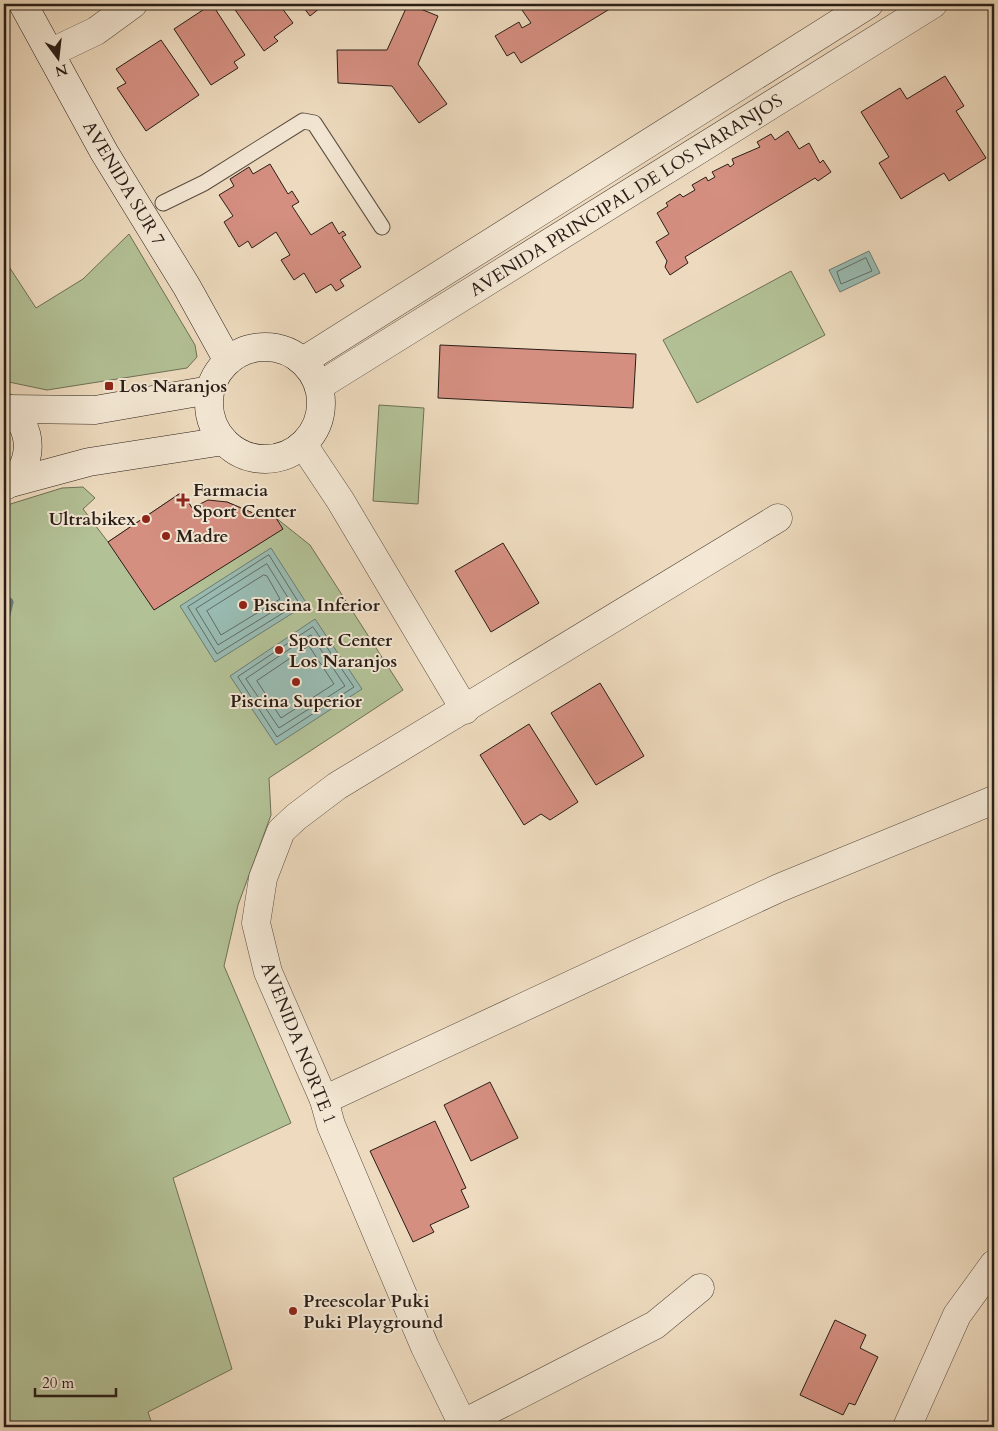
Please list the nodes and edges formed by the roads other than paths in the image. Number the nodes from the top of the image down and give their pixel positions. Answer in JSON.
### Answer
{"nodes":[{"id":1,"x":23,"y":4,"type":"edge"},
{"id":2,"x":133,"y":4,"type":"edge"},
{"id":3,"x":869,"y":4,"type":"edge"},
{"id":4,"x":933,"y":4,"type":"edge"},
{"id":5,"x":50,"y":53,"type":"junction"},
{"id":6,"x":163,"y":202,"type":"dead end"},
{"id":7,"x":382,"y":226,"type":"dead end"},
{"id":8,"x":228,"y":361,"type":"junction"},
{"id":9,"x":303,"y":361,"type":"junction"},
{"id":10,"x":319,"y":386,"type":"junction"},
{"id":11,"x":210,"y":390,"type":"junction"},
{"id":12,"x":5,"y":408,"type":"edge"},
{"id":13,"x":224,"y":441,"type":"junction"},
{"id":14,"x":304,"y":446,"type":"junction"},
{"id":15,"x":7,"y":485,"type":"edge"},
{"id":16,"x":778,"y":518,"type":"dead end"},
{"id":17,"x":464,"y":710,"type":"junction"},
{"id":18,"x":994,"y":800,"type":"edge"},
{"id":19,"x":324,"y":1100,"type":"junction"},
{"id":20,"x":994,"y":1264,"type":"edge"},
{"id":21,"x":700,"y":1288,"type":"dead end"},
{"id":22,"x":463,"y":1425,"type":"edge"},
{"id":23,"x":907,"y":1427,"type":"edge"}],
"edges":[{"from":1,"to":5,"type":"street","name":"AVENIDA SUR 7"},
{"from":2,"to":5,"type":"street"},
{"from":3,"to":9,"type":"street","name":"AVENIDA PRINCIPAL DE LOS NARANJOS"},
{"from":4,"to":10,"type":"street","name":"AVENIDA PRINCIPAL DE LOS NARANJOS"},
{"from":5,"to":8,"type":"street","name":"AVENIDA SUR 7"},
{"from":6,"to":7,"type":"lane"},
{"from":8,"to":9,"type":"street"},
{"from":8,"to":11,"type":"street"},
{"from":9,"to":10,"type":"street"},
{"from":10,"to":14,"type":"street"},
{"from":11,"to":12,"type":"street"},
{"from":11,"to":13,"type":"street"},
{"from":12,"to":15,"type":"street"},
{"from":13,"to":14,"type":"street"},
{"from":13,"to":15,"type":"street"},
{"from":14,"to":17,"type":"street"},
{"from":16,"to":17,"type":"street","name":"AVENIDA NORTE 1"},
{"from":17,"to":19,"type":"street","name":"AVENIDA NORTE 1"},
{"from":18,"to":19,"type":"street"},
{"from":19,"to":22,"type":"street","name":"AVENIDA NORTE 1"},
{"from":20,"to":23,"type":"street"},
{"from":21,"to":22,"type":"street"}]}
